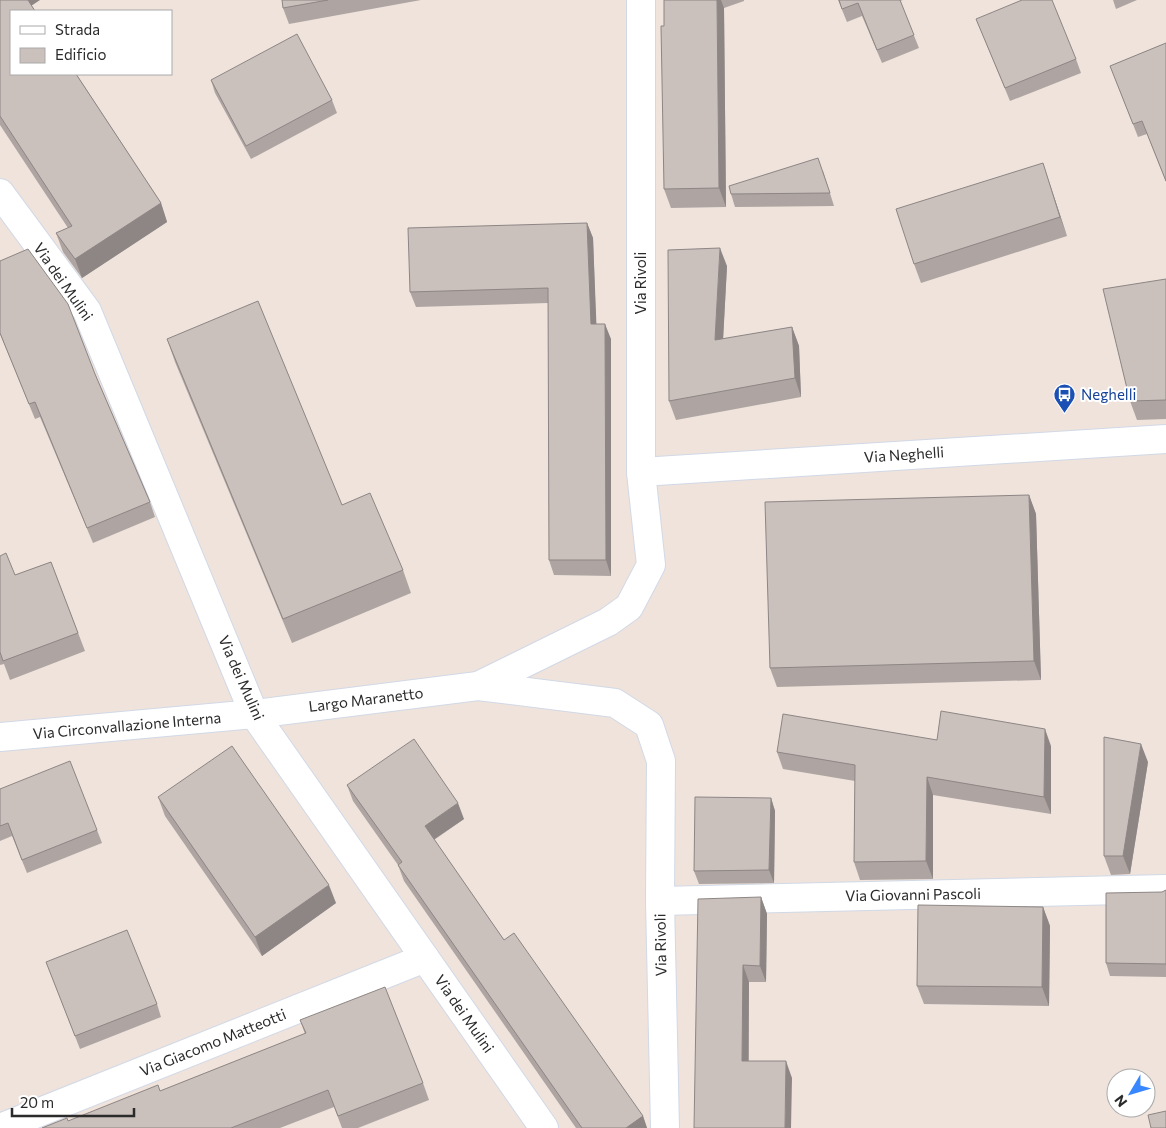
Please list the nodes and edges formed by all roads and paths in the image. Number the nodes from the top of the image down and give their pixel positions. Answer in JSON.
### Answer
{"nodes":[{"id":1,"x":641,"y":0,"type":"edge"},
{"id":2,"x":0,"y":194,"type":"edge"},
{"id":3,"x":1166,"y":438,"type":"edge"},
{"id":4,"x":641,"y":472,"type":"junction"},
{"id":5,"x":651,"y":566,"type":"joint"},
{"id":6,"x":478,"y":686,"type":"junction"},
{"id":7,"x":254,"y":714,"type":"junction"},
{"id":8,"x":2,"y":738,"type":"edge"},
{"id":9,"x":661,"y":761,"type":"joint"},
{"id":10,"x":1166,"y":889,"type":"edge"},
{"id":11,"x":660,"y":902,"type":"junction"},
{"id":12,"x":425,"y":958,"type":"junction"},
{"id":13,"x":0,"y":1128,"type":"edge"},
{"id":14,"x":544,"y":1128,"type":"edge"},
{"id":15,"x":665,"y":1128,"type":"edge"}],
"edges":[{"from":1,"to":4,"type":"street","name":"Via Rivoli"},
{"from":2,"to":7,"type":"street","name":"Via dei Mulini"},
{"from":3,"to":4,"type":"street","name":"Via Neghelli"},
{"from":4,"to":5,"type":"street","name":"Via Rivoli"},
{"from":5,"to":6,"type":"street","name":"Largo Maranetto"},
{"from":6,"to":7,"type":"street","name":"Largo Maranetto"},
{"from":6,"to":9,"type":"street","name":"Largo Maranetto"},
{"from":7,"to":8,"type":"street","name":"Via Circonvallazione Interna"},
{"from":7,"to":12,"type":"street","name":"Via dei Mulini"},
{"from":9,"to":11,"type":"street","name":"Via Rivoli"},
{"from":10,"to":11,"type":"street","name":"Via Giovanni Pascoli"},
{"from":11,"to":15,"type":"street","name":"Via Rivoli"},
{"from":12,"to":13,"type":"street","name":"Via Giacomo Matteotti"},
{"from":12,"to":14,"type":"street","name":"Via dei Mulini"}]}
